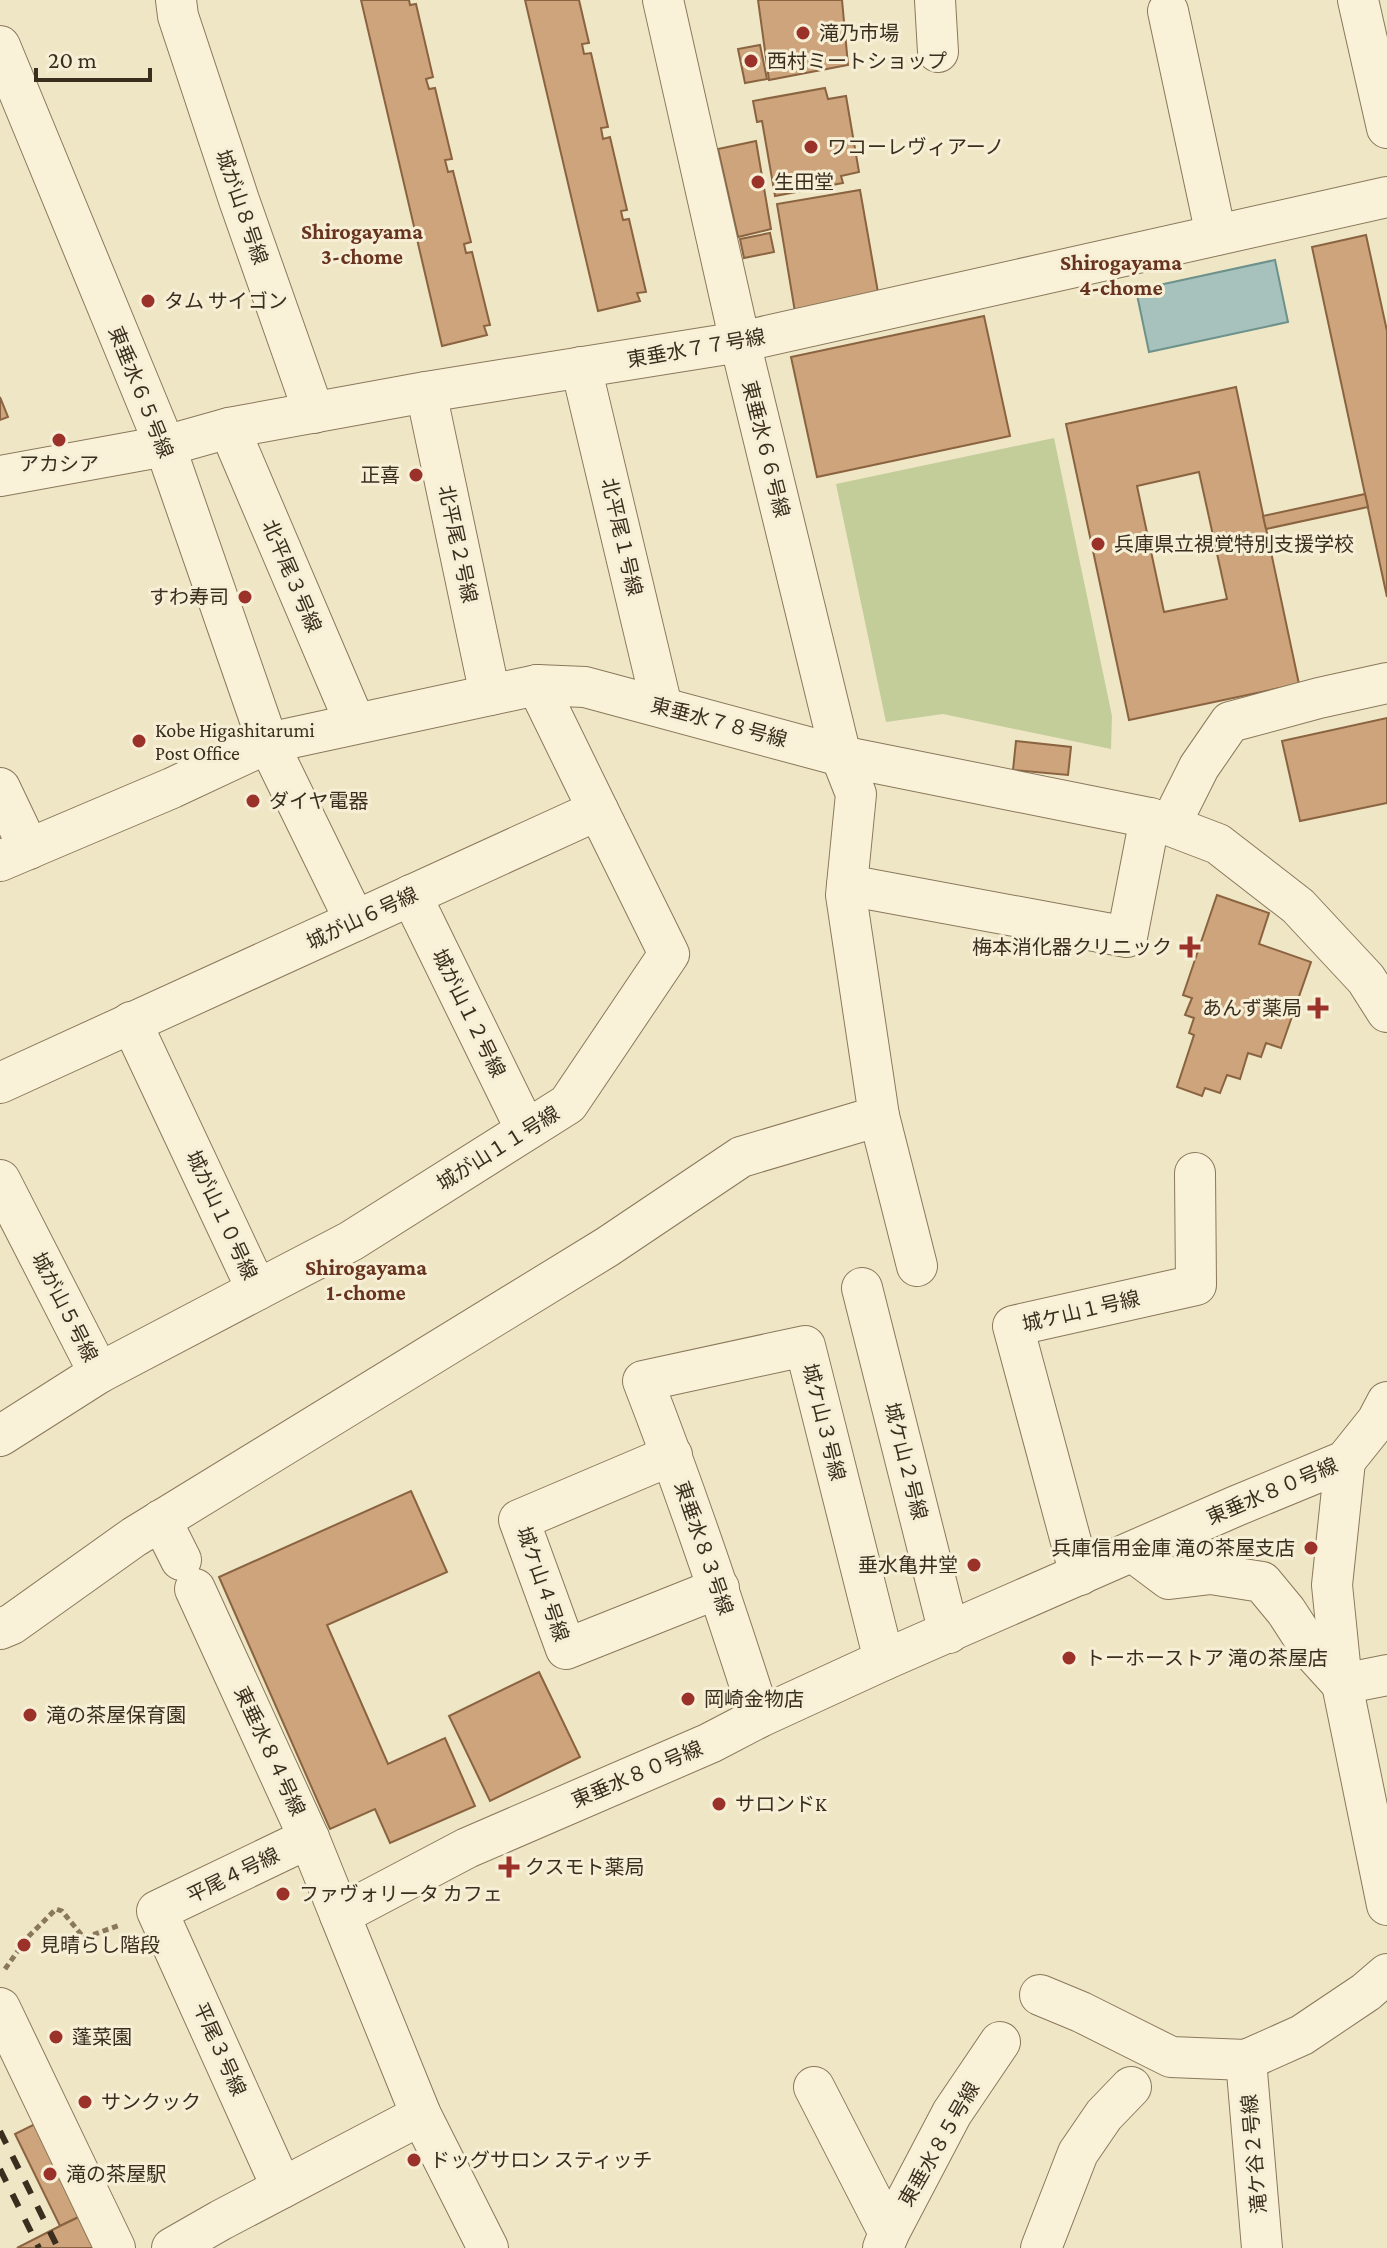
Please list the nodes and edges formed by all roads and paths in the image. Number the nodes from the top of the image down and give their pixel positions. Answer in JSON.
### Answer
{"nodes":[{"id":1,"x":176,"y":0,"type":"edge"},
{"id":2,"x":663,"y":0,"type":"edge"},
{"id":3,"x":935,"y":0,"type":"edge"},
{"id":4,"x":1358,"y":0,"type":"edge"},
{"id":5,"x":1168,"y":11,"type":"dead end"},
{"id":6,"x":0,"y":46,"type":"edge"},
{"id":7,"x":938,"y":52,"type":"dead end"},
{"id":8,"x":1382,"y":84,"type":"edge"},
{"id":9,"x":1387,"y":128,"type":"edge"},
{"id":10,"x":1387,"y":197,"type":"edge"},
{"id":11,"x":1216,"y":235,"type":"junction"},
{"id":12,"x":740,"y":342,"type":"junction"},
{"id":13,"x":581,"y":367,"type":"junction"},
{"id":14,"x":426,"y":392,"type":"junction"},
{"id":15,"x":314,"y":413,"type":"junction"},
{"id":16,"x":229,"y":428,"type":"junction"},
{"id":17,"x":165,"y":446,"type":"junction"},
{"id":18,"x":0,"y":476,"type":"edge"},
{"id":19,"x":1387,"y":683,"type":"edge"},
{"id":20,"x":537,"y":685,"type":"junction"},
{"id":21,"x":490,"y":695,"type":"junction"},
{"id":22,"x":662,"y":707,"type":"junction"},
{"id":23,"x":355,"y":723,"type":"junction"},
{"id":24,"x":268,"y":743,"type":"junction"},
{"id":25,"x":841,"y":756,"type":"junction"},
{"id":26,"x":0,"y":788,"type":"edge"},
{"id":27,"x":598,"y":810,"type":"junction"},
{"id":28,"x":1160,"y":821,"type":"junction"},
{"id":29,"x":14,"y":855,"type":"edge"},
{"id":30,"x":847,"y":885,"type":"junction"},
{"id":31,"x":411,"y":895,"type":"junction"},
{"id":32,"x":355,"y":921,"type":"junction"},
{"id":33,"x":1387,"y":1012,"type":"edge"},
{"id":34,"x":131,"y":1022,"type":"junction"},
{"id":35,"x":0,"y":1083,"type":"edge"},
{"id":36,"x":879,"y":1116,"type":"junction"},
{"id":37,"x":526,"y":1130,"type":"junction"},
{"id":38,"x":1195,"y":1173,"type":"dead end"},
{"id":39,"x":0,"y":1180,"type":"edge"},
{"id":40,"x":917,"y":1266,"type":"dead end"},
{"id":41,"x":862,"y":1288,"type":"dead end"},
{"id":42,"x":257,"y":1290,"type":"junction"},
{"id":43,"x":99,"y":1373,"type":"junction"},
{"id":44,"x":643,"y":1381,"type":"joint"},
{"id":45,"x":1387,"y":1402,"type":"edge"},
{"id":46,"x":0,"y":1436,"type":"edge"},
{"id":47,"x":672,"y":1455,"type":"junction"},
{"id":48,"x":1345,"y":1461,"type":"junction"},
{"id":49,"x":161,"y":1520,"type":"junction"},
{"id":50,"x":1133,"y":1552,"type":"junction"},
{"id":51,"x":1080,"y":1575,"type":"junction"},
{"id":52,"x":719,"y":1588,"type":"junction"},
{"id":53,"x":0,"y":1629,"type":"edge"},
{"id":54,"x":949,"y":1633,"type":"junction"},
{"id":55,"x":884,"y":1660,"type":"junction"},
{"id":56,"x":1387,"y":1675,"type":"edge"},
{"id":57,"x":1342,"y":1684,"type":"junction"},
{"id":58,"x":760,"y":1717,"type":"junction"},
{"id":59,"x":309,"y":1838,"type":"junction"},
{"id":60,"x":1387,"y":1905,"type":"edge"},
{"id":61,"x":157,"y":1911,"type":"joint"},
{"id":62,"x":340,"y":1915,"type":"junction"},
{"id":63,"x":84,"y":1938,"type":"dead end"},
{"id":64,"x":8,"y":1965,"type":"dead end"},
{"id":65,"x":1387,"y":1974,"type":"edge"},
{"id":66,"x":1040,"y":1995,"type":"dead end"},
{"id":67,"x":0,"y":2008,"type":"edge"},
{"id":68,"x":1000,"y":2042,"type":"dead end"},
{"id":69,"x":1246,"y":2060,"type":"junction"},
{"id":70,"x":814,"y":2087,"type":"dead end"},
{"id":71,"x":1131,"y":2087,"type":"dead end"},
{"id":72,"x":421,"y":2115,"type":"junction"},
{"id":73,"x":282,"y":2188,"type":"junction"},
{"id":74,"x":886,"y":2240,"type":"edge"},
{"id":75,"x":479,"y":2245,"type":"edge"},
{"id":76,"x":115,"y":2248,"type":"edge"},
{"id":77,"x":172,"y":2248,"type":"edge"},
{"id":78,"x":1041,"y":2248,"type":"edge"},
{"id":79,"x":1262,"y":2248,"type":"edge"}],
"edges":[{"from":1,"to":15,"type":"street","name":"城が山８号線"},
{"from":2,"to":12,"type":"street","name":"東垂水６６号線"},
{"from":3,"to":7,"type":"street"},
{"from":4,"to":8,"type":"street"},
{"from":5,"to":11,"type":"street"},
{"from":6,"to":17,"type":"street","name":"東垂水６５号線"},
{"from":8,"to":9,"type":"street"},
{"from":10,"to":11,"type":"street","name":"東垂水７７号線"},
{"from":11,"to":12,"type":"street","name":"東垂水７７号線"},
{"from":12,"to":13,"type":"street","name":"東垂水７７号線"},
{"from":12,"to":25,"type":"street","name":"東垂水６６号線"},
{"from":13,"to":14,"type":"street","name":"東垂水７７号線"},
{"from":13,"to":22,"type":"street","name":"北平尾１号線"},
{"from":14,"to":15,"type":"street","name":"東垂水７７号線"},
{"from":14,"to":21,"type":"street","name":"北平尾２号線"},
{"from":15,"to":16,"type":"street","name":"東垂水７７号線"},
{"from":16,"to":17,"type":"street","name":"東垂水７７号線"},
{"from":16,"to":23,"type":"street","name":"北平尾３号線"},
{"from":17,"to":18,"type":"street","name":"東垂水７７号線"},
{"from":17,"to":24,"type":"street","name":"東垂水６５号線"},
{"from":19,"to":28,"type":"street"},
{"from":20,"to":21,"type":"street","name":"東垂水７８号線"},
{"from":20,"to":22,"type":"street","name":"東垂水７８号線"},
{"from":20,"to":27,"type":"street"},
{"from":21,"to":23,"type":"street","name":"東垂水７８号線"},
{"from":22,"to":25,"type":"street","name":"東垂水７８号線"},
{"from":23,"to":24,"type":"street","name":"東垂水７８号線"},
{"from":24,"to":29,"type":"street","name":"東垂水７８号線"},
{"from":24,"to":32,"type":"street","name":"東垂水６５号線"},
{"from":25,"to":28,"type":"street","name":"東垂水７８号線"},
{"from":25,"to":30,"type":"street","name":"東垂水６６号線"},
{"from":26,"to":29,"type":"street"},
{"from":27,"to":31,"type":"street","name":"城が山６号線"},
{"from":27,"to":37,"type":"street","name":"城が山１１号線"},
{"from":28,"to":30,"type":"street"},
{"from":28,"to":33,"type":"street","name":"東垂水７８号線"},
{"from":30,"to":36,"type":"street","name":"東垂水６６号線"},
{"from":31,"to":32,"type":"street","name":"城が山６号線"},
{"from":31,"to":37,"type":"street","name":"城が山１２号線"},
{"from":32,"to":34,"type":"street","name":"城が山６号線"},
{"from":34,"to":35,"type":"street","name":"城が山６号線"},
{"from":34,"to":42,"type":"street","name":"城が山１０号線"},
{"from":36,"to":40,"type":"street","name":"東垂水６６号線"},
{"from":36,"to":49,"type":"street"},
{"from":37,"to":42,"type":"street","name":"城が山１１号線"},
{"from":38,"to":51,"type":"street","name":"城ケ山１号線"},
{"from":39,"to":43,"type":"street","name":"城が山５号線"},
{"from":41,"to":54,"type":"street","name":"城ケ山２号線"},
{"from":42,"to":43,"type":"street","name":"城が山１０号線"},
{"from":43,"to":46,"type":"street","name":"城が山５号線"},
{"from":44,"to":47,"type":"street","name":"東垂水８３号線"},
{"from":44,"to":55,"type":"street","name":"城ケ山３号線"},
{"from":45,"to":48,"type":"street","name":"東垂水８０号線"},
{"from":47,"to":52,"type":"street","name":"東垂水８３号線"},
{"from":47,"to":52,"type":"street","name":"城ケ山４号線"},
{"from":48,"to":50,"type":"street","name":"東垂水８０号線"},
{"from":48,"to":57,"type":"street"},
{"from":49,"to":53,"type":"street"},
{"from":49,"to":59,"type":"street","name":"東垂水８４号線"},
{"from":50,"to":51,"type":"street","name":"東垂水８０号線"},
{"from":50,"to":57,"type":"street"},
{"from":51,"to":54,"type":"street","name":"東垂水８０号線"},
{"from":52,"to":58,"type":"street","name":"東垂水８３号線"},
{"from":54,"to":55,"type":"street","name":"東垂水８０号線"},
{"from":55,"to":58,"type":"street","name":"東垂水８０号線"},
{"from":56,"to":57,"type":"street"},
{"from":57,"to":60,"type":"street"},
{"from":58,"to":62,"type":"street","name":"東垂水８０号線"},
{"from":59,"to":61,"type":"street","name":"平尾４号線"},
{"from":59,"to":62,"type":"street","name":"東垂水８４号線"},
{"from":61,"to":73,"type":"street","name":"平尾３号線"},
{"from":62,"to":72,"type":"street"},
{"from":63,"to":64,"type":"path"},
{"from":65,"to":69,"type":"street"},
{"from":66,"to":69,"type":"street"},
{"from":67,"to":76,"type":"street"},
{"from":68,"to":74,"type":"street","name":"東垂水８５号線"},
{"from":69,"to":79,"type":"street","name":"滝ケ谷２号線"},
{"from":70,"to":74,"type":"street"},
{"from":71,"to":78,"type":"street"},
{"from":72,"to":73,"type":"street"},
{"from":72,"to":75,"type":"street"},
{"from":73,"to":77,"type":"street"}]}
